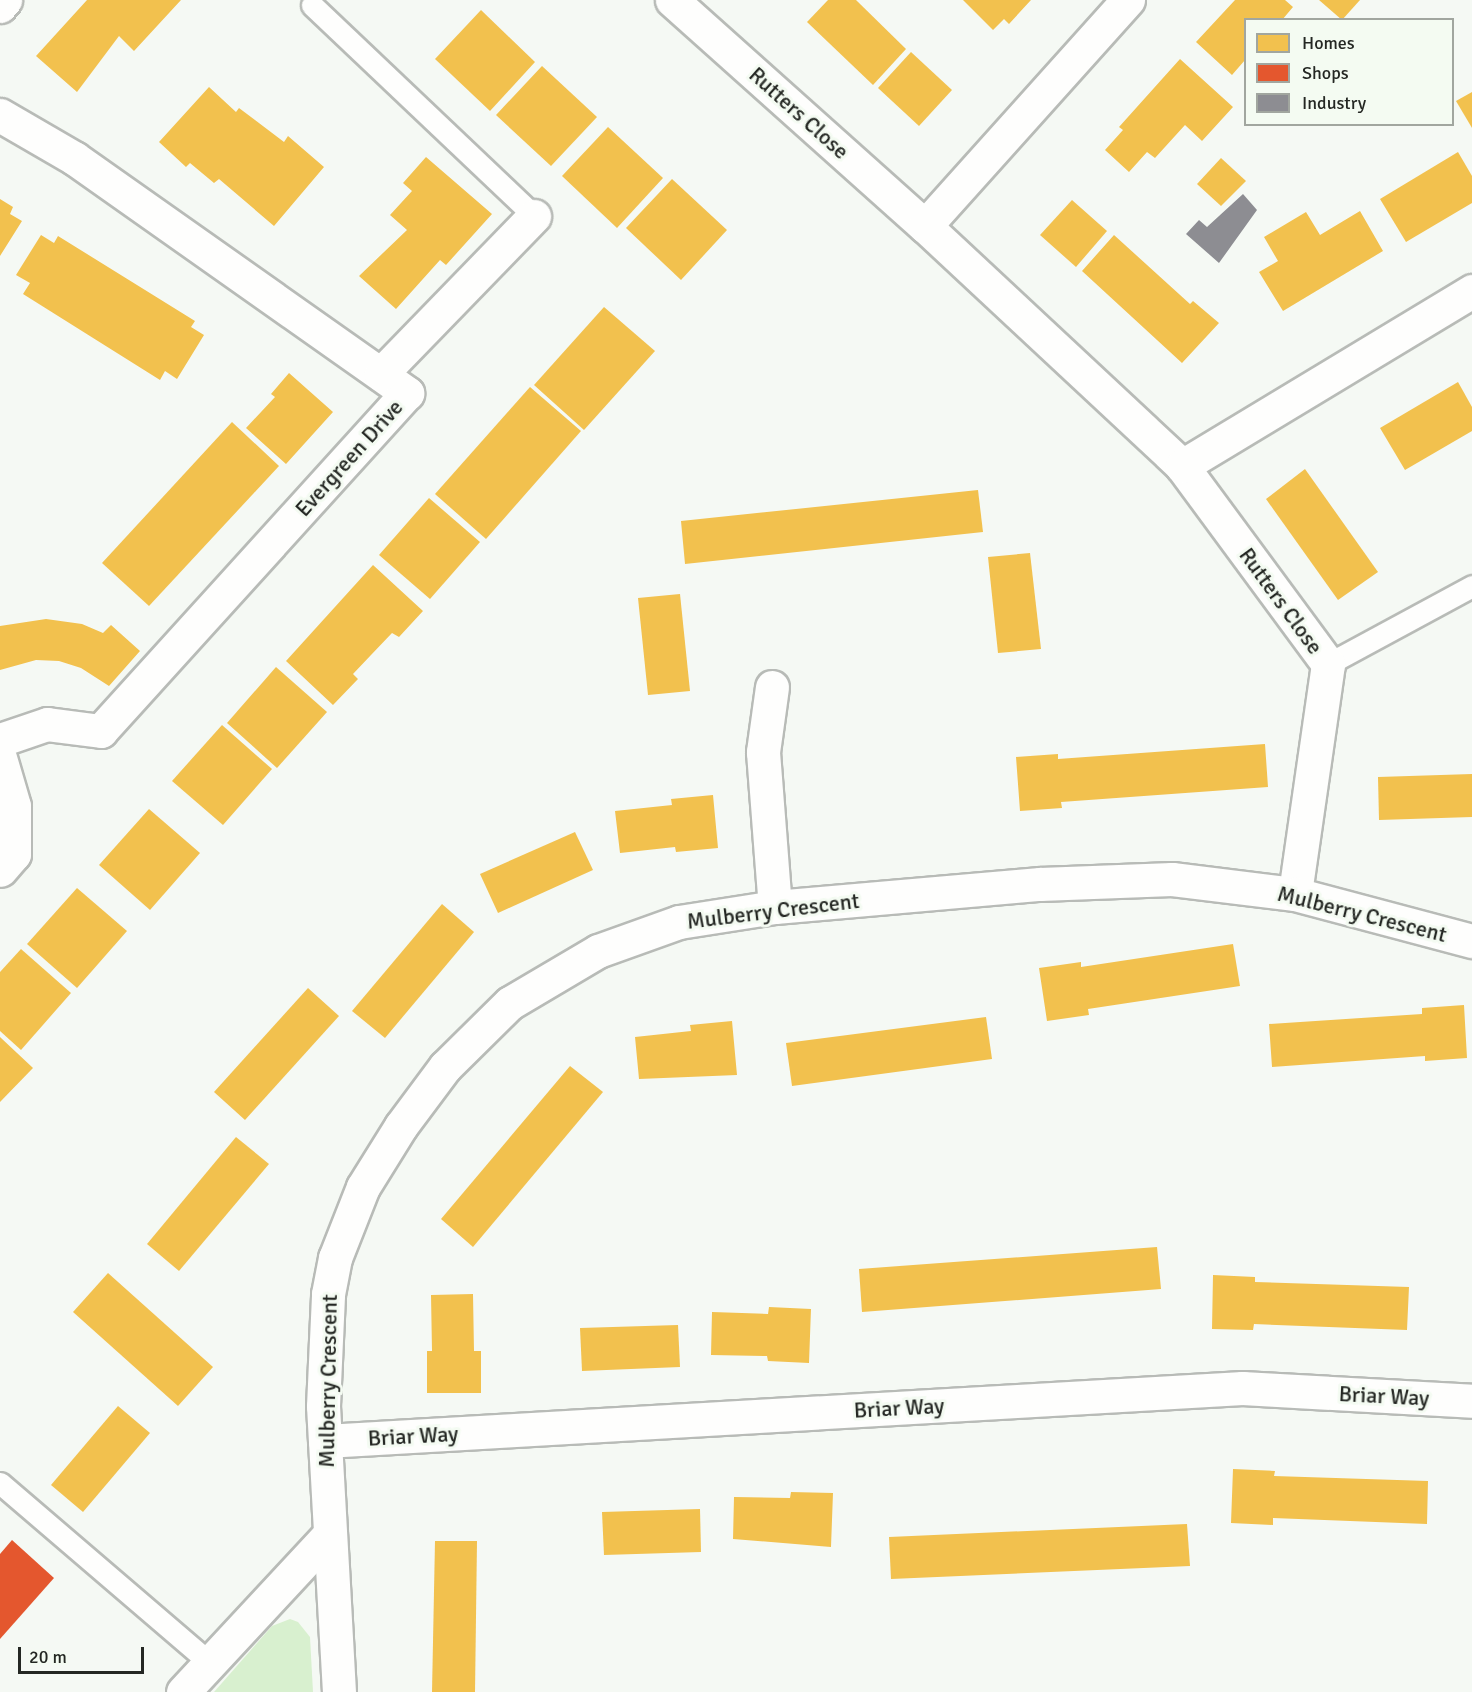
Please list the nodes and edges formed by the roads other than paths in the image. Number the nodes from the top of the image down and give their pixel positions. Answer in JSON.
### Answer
{"nodes":[{"id":1,"x":5,"y":0,"type":"edge"},
{"id":2,"x":672,"y":0,"type":"edge"},
{"id":3,"x":1128,"y":0,"type":"edge"},
{"id":4,"x":312,"y":5,"type":"dead end"},
{"id":5,"x":0,"y":6,"type":"edge"},
{"id":6,"x":0,"y":115,"type":"edge"},
{"id":7,"x":534,"y":216,"type":"joint"},
{"id":8,"x":925,"y":226,"type":"junction"},
{"id":9,"x":1472,"y":291,"type":"edge"},
{"id":10,"x":381,"y":374,"type":"junction"},
{"id":11,"x":1182,"y":466,"type":"junction"},
{"id":12,"x":1472,"y":586,"type":"edge"},
{"id":13,"x":1328,"y":664,"type":"junction"},
{"id":14,"x":772,"y":687,"type":"dead end"},
{"id":15,"x":0,"y":740,"type":"edge"},
{"id":16,"x":0,"y":758,"type":"edge"},
{"id":17,"x":0,"y":870,"type":"edge"},
{"id":18,"x":1295,"y":894,"type":"junction"},
{"id":19,"x":775,"y":907,"type":"junction"},
{"id":20,"x":1472,"y":941,"type":"edge"},
{"id":21,"x":1472,"y":1401,"type":"edge"},
{"id":22,"x":325,"y":1441,"type":"junction"},
{"id":23,"x":0,"y":1483,"type":"edge"},
{"id":24,"x":328,"y":1535,"type":"junction"},
{"id":25,"x":210,"y":1663,"type":"junction"},
{"id":26,"x":183,"y":1692,"type":"edge"},
{"id":27,"x":339,"y":1692,"type":"edge"}],
"edges":[{"from":1,"to":5,"type":"street"},
{"from":2,"to":8,"type":"street","name":"Rutters Close"},
{"from":3,"to":8,"type":"street"},
{"from":4,"to":7,"type":"lane"},
{"from":6,"to":10,"type":"street","name":"Evergreen Drive"},
{"from":7,"to":10,"type":"street"},
{"from":8,"to":11,"type":"street","name":"Rutters Close"},
{"from":9,"to":11,"type":"street"},
{"from":10,"to":15,"type":"street","name":"Evergreen Drive"},
{"from":11,"to":13,"type":"street","name":"Rutters Close"},
{"from":12,"to":13,"type":"lane"},
{"from":13,"to":18,"type":"street","name":"Rutters Close"},
{"from":14,"to":19,"type":"street"},
{"from":16,"to":17,"type":"street"},
{"from":18,"to":19,"type":"street","name":"Mulberry Crescent"},
{"from":18,"to":20,"type":"street","name":"Mulberry Crescent"},
{"from":19,"to":22,"type":"street","name":"Mulberry Crescent"},
{"from":21,"to":22,"type":"street","name":"Briar Way"},
{"from":22,"to":24,"type":"street","name":"Mulberry Crescent"},
{"from":23,"to":25,"type":"lane"},
{"from":24,"to":25,"type":"street"},
{"from":24,"to":27,"type":"street","name":"Mulberry Crescent"},
{"from":25,"to":26,"type":"street"}]}
